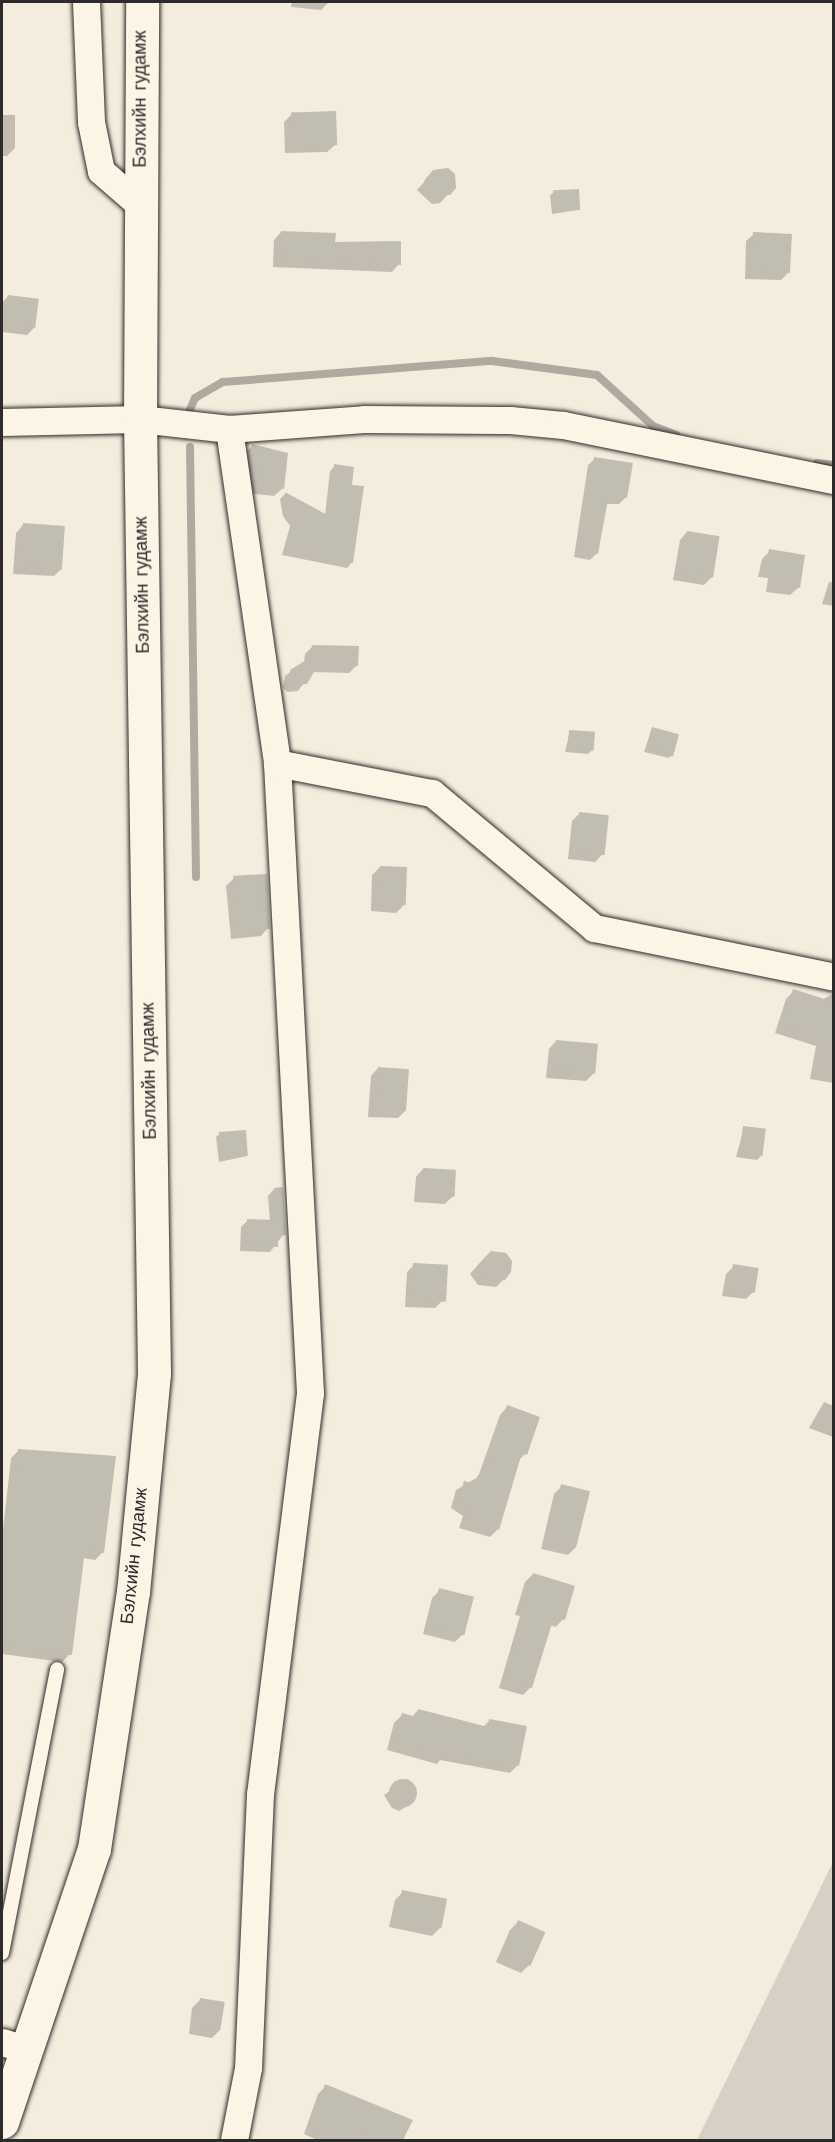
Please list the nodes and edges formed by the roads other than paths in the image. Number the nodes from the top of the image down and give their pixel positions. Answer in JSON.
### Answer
{"nodes":[{"id":1,"x":86,"y":2,"type":"edge"},
{"id":2,"x":142,"y":2,"type":"edge"},
{"id":3,"x":141,"y":206,"type":"junction"},
{"id":4,"x":140,"y":419,"type":"junction"},
{"id":5,"x":2,"y":422,"type":"edge"},
{"id":6,"x":229,"y":429,"type":"junction"},
{"id":7,"x":834,"y":480,"type":"edge"},
{"id":8,"x":277,"y":763,"type":"junction"},
{"id":9,"x":834,"y":977,"type":"edge"},
{"id":10,"x":57,"y":1669,"type":"dead end"},
{"id":11,"x":2,"y":1953,"type":"edge"},
{"id":12,"x":15,"y":2046,"type":"edge"},
{"id":13,"x":2,"y":2122,"type":"edge"},
{"id":14,"x":234,"y":2140,"type":"edge"}],
"edges":[{"from":1,"to":3,"type":"street"},
{"from":2,"to":3,"type":"main road","name":"Бэлхийн гудамж"},
{"from":3,"to":4,"type":"main road","name":"Бэлхийн гудамж"},
{"from":4,"to":5,"type":"street"},
{"from":4,"to":6,"type":"street"},
{"from":4,"to":12,"type":"main road","name":"Бэлхийн гудамж"},
{"from":6,"to":7,"type":"street"},
{"from":6,"to":8,"type":"street"},
{"from":8,"to":9,"type":"street"},
{"from":8,"to":14,"type":"street"},
{"from":10,"to":11,"type":"lane"},
{"from":12,"to":13,"type":"main road","name":"Бэлхийн гудамж"}]}
